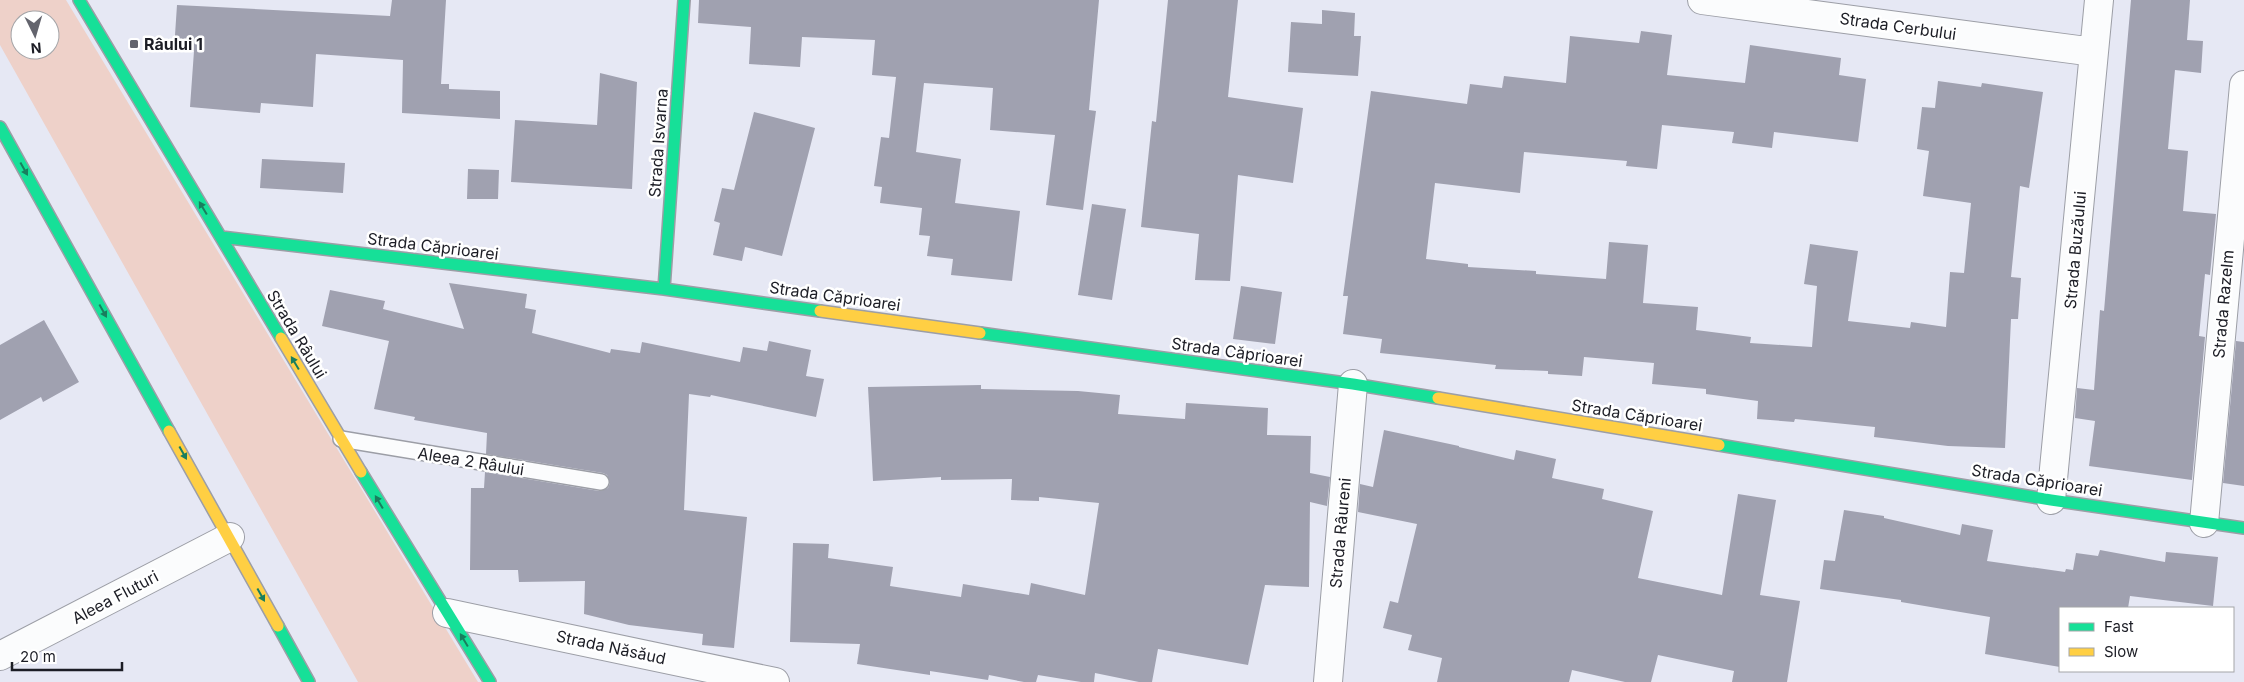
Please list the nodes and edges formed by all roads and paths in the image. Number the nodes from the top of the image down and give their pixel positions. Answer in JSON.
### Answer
{"nodes":[{"id":1,"x":79,"y":0,"type":"edge"},
{"id":2,"x":684,"y":0,"type":"edge"},
{"id":3,"x":1702,"y":0,"type":"edge"},
{"id":4,"x":2099,"y":0,"type":"edge"},
{"id":5,"x":2094,"y":52,"type":"junction"},
{"id":6,"x":2244,"y":85,"type":"edge"},
{"id":7,"x":0,"y":127,"type":"edge"},
{"id":8,"x":220,"y":238,"type":"junction"},
{"id":9,"x":664,"y":289,"type":"junction"},
{"id":10,"x":1353,"y":384,"type":"junction"},
{"id":11,"x":341,"y":439,"type":"junction"},
{"id":12,"x":601,"y":482,"type":"dead end"},
{"id":13,"x":2051,"y":500,"type":"junction"},
{"id":14,"x":2204,"y":523,"type":"junction"},
{"id":15,"x":2244,"y":528,"type":"edge"},
{"id":16,"x":230,"y":537,"type":"junction"},
{"id":17,"x":448,"y":613,"type":"junction"},
{"id":18,"x":0,"y":656,"type":"edge"},
{"id":19,"x":309,"y":682,"type":"edge"},
{"id":20,"x":490,"y":682,"type":"edge"},
{"id":21,"x":775,"y":682,"type":"edge"},
{"id":22,"x":1328,"y":682,"type":"edge"}],
"edges":[{"from":8,"to":1,"type":"street","name":"Strada Râului","one_way":true},
{"from":2,"to":9,"type":"street","name":"Strada Isvarna"},
{"from":3,"to":5,"type":"street","name":"Strada Cerbului"},
{"from":4,"to":5,"type":"street","name":"Strada Buzăului"},
{"from":5,"to":13,"type":"street","name":"Strada Buzăului"},
{"from":6,"to":14,"type":"street","name":"Strada Razelm"},
{"from":7,"to":16,"type":"street","one_way":true},
{"from":8,"to":9,"type":"street","name":"Strada Căprioarei"},
{"from":11,"to":8,"type":"street","name":"Strada Râului","one_way":true},
{"from":9,"to":10,"type":"street","name":"Strada Căprioarei"},
{"from":10,"to":13,"type":"street","name":"Strada Căprioarei"},
{"from":10,"to":22,"type":"street","name":"Strada Râureni"},
{"from":11,"to":12,"type":"lane","name":"Aleea 2 Râului"},
{"from":17,"to":11,"type":"street","name":"Strada Râului","one_way":true},
{"from":13,"to":14,"type":"street","name":"Strada Căprioarei"},
{"from":14,"to":15,"type":"street","name":"Strada Căprioarei"},
{"from":16,"to":18,"type":"street","name":"Aleea Fluturi"},
{"from":16,"to":19,"type":"street","one_way":true},
{"from":20,"to":17,"type":"street","name":"Strada Râului","one_way":true},
{"from":17,"to":21,"type":"street","name":"Strada Năsăud"}]}
